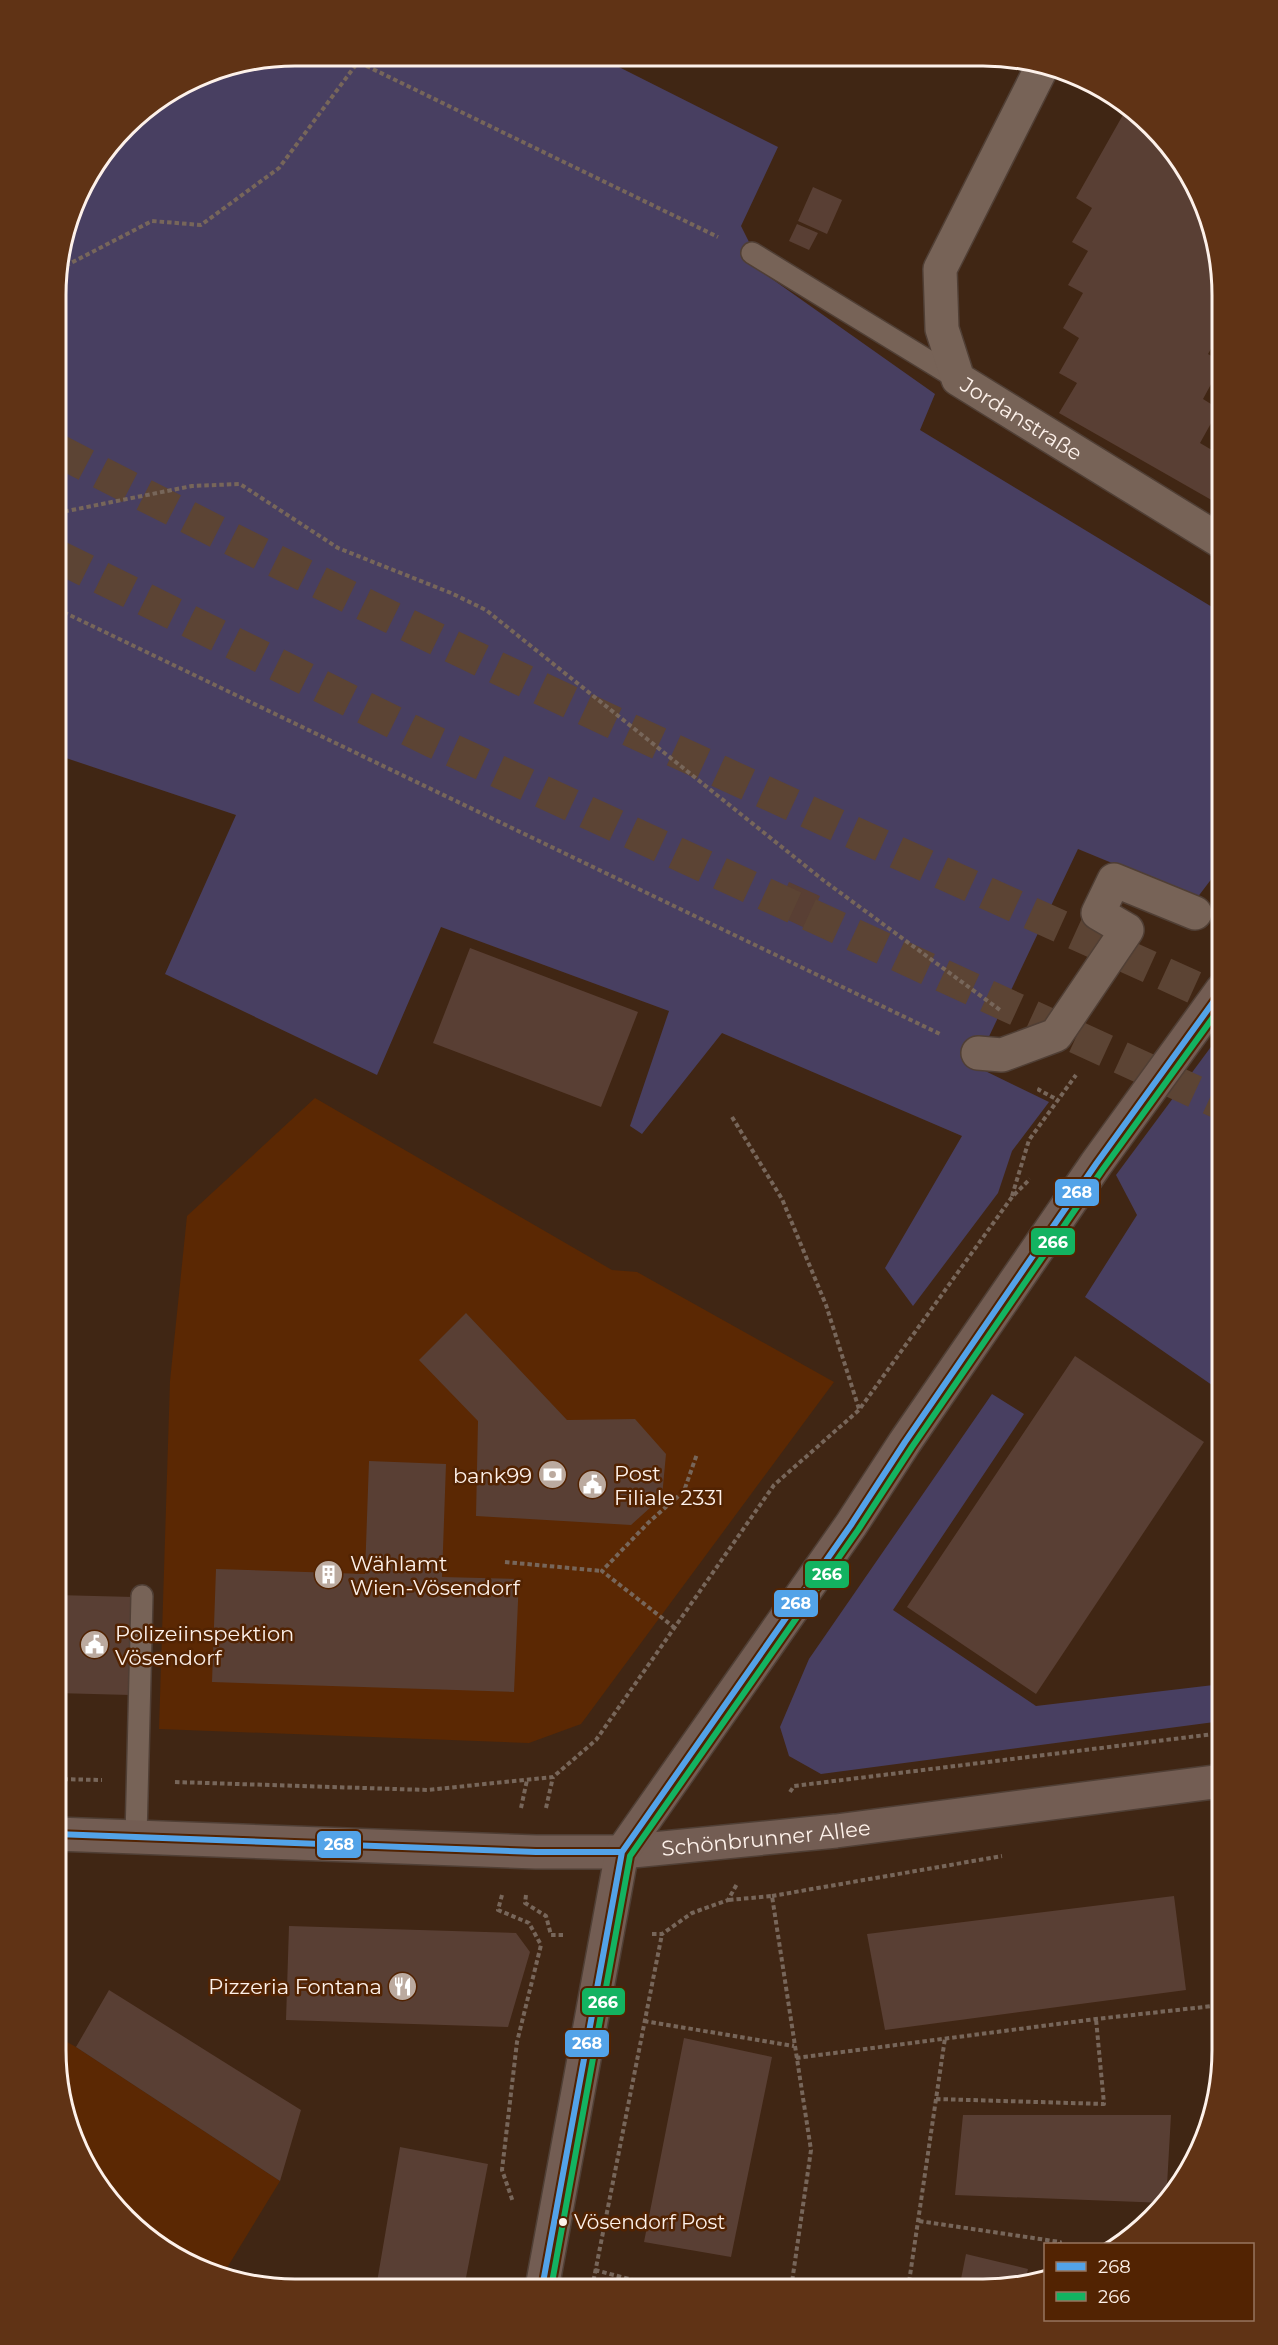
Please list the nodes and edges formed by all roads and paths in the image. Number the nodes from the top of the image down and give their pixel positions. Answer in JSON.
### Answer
{"nodes":[{"id":1,"x":355,"y":66,"type":"edge"},
{"id":2,"x":366,"y":66,"type":"edge"},
{"id":3,"x":1039,"y":73,"type":"edge"},
{"id":4,"x":752,"y":253,"type":"joint"},
{"id":5,"x":68,"y":264,"type":"edge"},
{"id":6,"x":958,"y":380,"type":"junction"},
{"id":7,"x":66,"y":511,"type":"edge"},
{"id":8,"x":1212,"y":536,"type":"edge"},
{"id":9,"x":66,"y":613,"type":"edge"},
{"id":10,"x":1195,"y":913,"type":"dead end"},
{"id":11,"x":1212,"y":1004,"type":"edge"},
{"id":12,"x":1042,"y":1040,"type":"junction"},
{"id":13,"x":978,"y":1053,"type":"joint"},
{"id":14,"x":1039,"y":1090,"type":"dead end"},
{"id":15,"x":1058,"y":1100,"type":"dead end"},
{"id":16,"x":732,"y":1118,"type":"dead end"},
{"id":17,"x":1012,"y":1197,"type":"dead end"},
{"id":18,"x":859,"y":1410,"type":"junction"},
{"id":19,"x":697,"y":1454,"type":"dead end"},
{"id":20,"x":505,"y":1562,"type":"dead end"},
{"id":21,"x":602,"y":1571,"type":"junction"},
{"id":22,"x":142,"y":1596,"type":"dead end"},
{"id":23,"x":675,"y":1628,"type":"junction"},
{"id":24,"x":66,"y":1779,"type":"edge"},
{"id":25,"x":527,"y":1780,"type":"junction"},
{"id":26,"x":138,"y":1781,"type":"junction"},
{"id":27,"x":1212,"y":1782,"type":"edge"},
{"id":28,"x":66,"y":1834,"type":"edge"},
{"id":29,"x":136,"y":1837,"type":"junction"},
{"id":30,"x":512,"y":1851,"type":"junction"},
{"id":31,"x":622,"y":1852,"type":"junction"},
{"id":32,"x":728,"y":1900,"type":"dead end"},
{"id":33,"x":662,"y":1934,"type":"dead end"},
{"id":34,"x":1212,"y":2006,"type":"edge"},
{"id":35,"x":1096,"y":2019,"type":"junction"},
{"id":36,"x":644,"y":2021,"type":"junction"},
{"id":37,"x":945,"y":2038,"type":"junction"},
{"id":38,"x":794,"y":2046,"type":"junction"},
{"id":39,"x":796,"y":2058,"type":"junction"},
{"id":40,"x":936,"y":2099,"type":"junction"},
{"id":41,"x":513,"y":2203,"type":"dead end"},
{"id":42,"x":919,"y":2221,"type":"junction"},
{"id":43,"x":1060,"y":2243,"type":"edge"},
{"id":44,"x":595,"y":2270,"type":"junction"},
{"id":45,"x":544,"y":2279,"type":"edge"},
{"id":46,"x":594,"y":2279,"type":"edge"},
{"id":47,"x":629,"y":2279,"type":"edge"},
{"id":48,"x":792,"y":2279,"type":"edge"},
{"id":49,"x":910,"y":2279,"type":"edge"}],
"edges":[{"from":1,"to":5,"type":"path"},
{"from":2,"to":4,"type":"path"},
{"from":3,"to":6,"type":"street","name":"Jordanstraße"},
{"from":4,"to":6,"type":"lane"},
{"from":6,"to":8,"type":"street","name":"Jordanstraße"},
{"from":7,"to":12,"type":"path"},
{"from":9,"to":13,"type":"path"},
{"from":10,"to":12,"type":"street"},
{"from":11,"to":31,"type":"main road"},
{"from":12,"to":13,"type":"street"},
{"from":14,"to":15,"type":"path"},
{"from":16,"to":18,"type":"path"},
{"from":17,"to":18,"type":"path"},
{"from":18,"to":23,"type":"path"},
{"from":19,"to":21,"type":"path"},
{"from":20,"to":21,"type":"path"},
{"from":21,"to":23,"type":"path"},
{"from":22,"to":26,"type":"lane"},
{"from":23,"to":25,"type":"path"},
{"from":24,"to":26,"type":"path"},
{"from":25,"to":26,"type":"path"},
{"from":25,"to":30,"type":"path"},
{"from":26,"to":29,"type":"lane"},
{"from":27,"to":31,"type":"main road","name":"Schönbrunner Allee"},
{"from":28,"to":29,"type":"main road","name":"Schönbrunner Allee"},
{"from":29,"to":30,"type":"main road","name":"Schönbrunner Allee"},
{"from":30,"to":31,"type":"main road","name":"Schönbrunner Allee"},
{"from":30,"to":41,"type":"path"},
{"from":31,"to":45,"type":"main road"},
{"from":32,"to":38,"type":"path"},
{"from":33,"to":36,"type":"path"},
{"from":34,"to":35,"type":"path"},
{"from":35,"to":37,"type":"path"},
{"from":35,"to":40,"type":"path"},
{"from":36,"to":38,"type":"path"},
{"from":36,"to":44,"type":"path"},
{"from":37,"to":39,"type":"path"},
{"from":37,"to":40,"type":"path"},
{"from":38,"to":39,"type":"path"},
{"from":39,"to":48,"type":"path"},
{"from":40,"to":42,"type":"path"},
{"from":42,"to":43,"type":"path"},
{"from":42,"to":49,"type":"path"},
{"from":44,"to":46,"type":"path"},
{"from":44,"to":47,"type":"path"}]}
